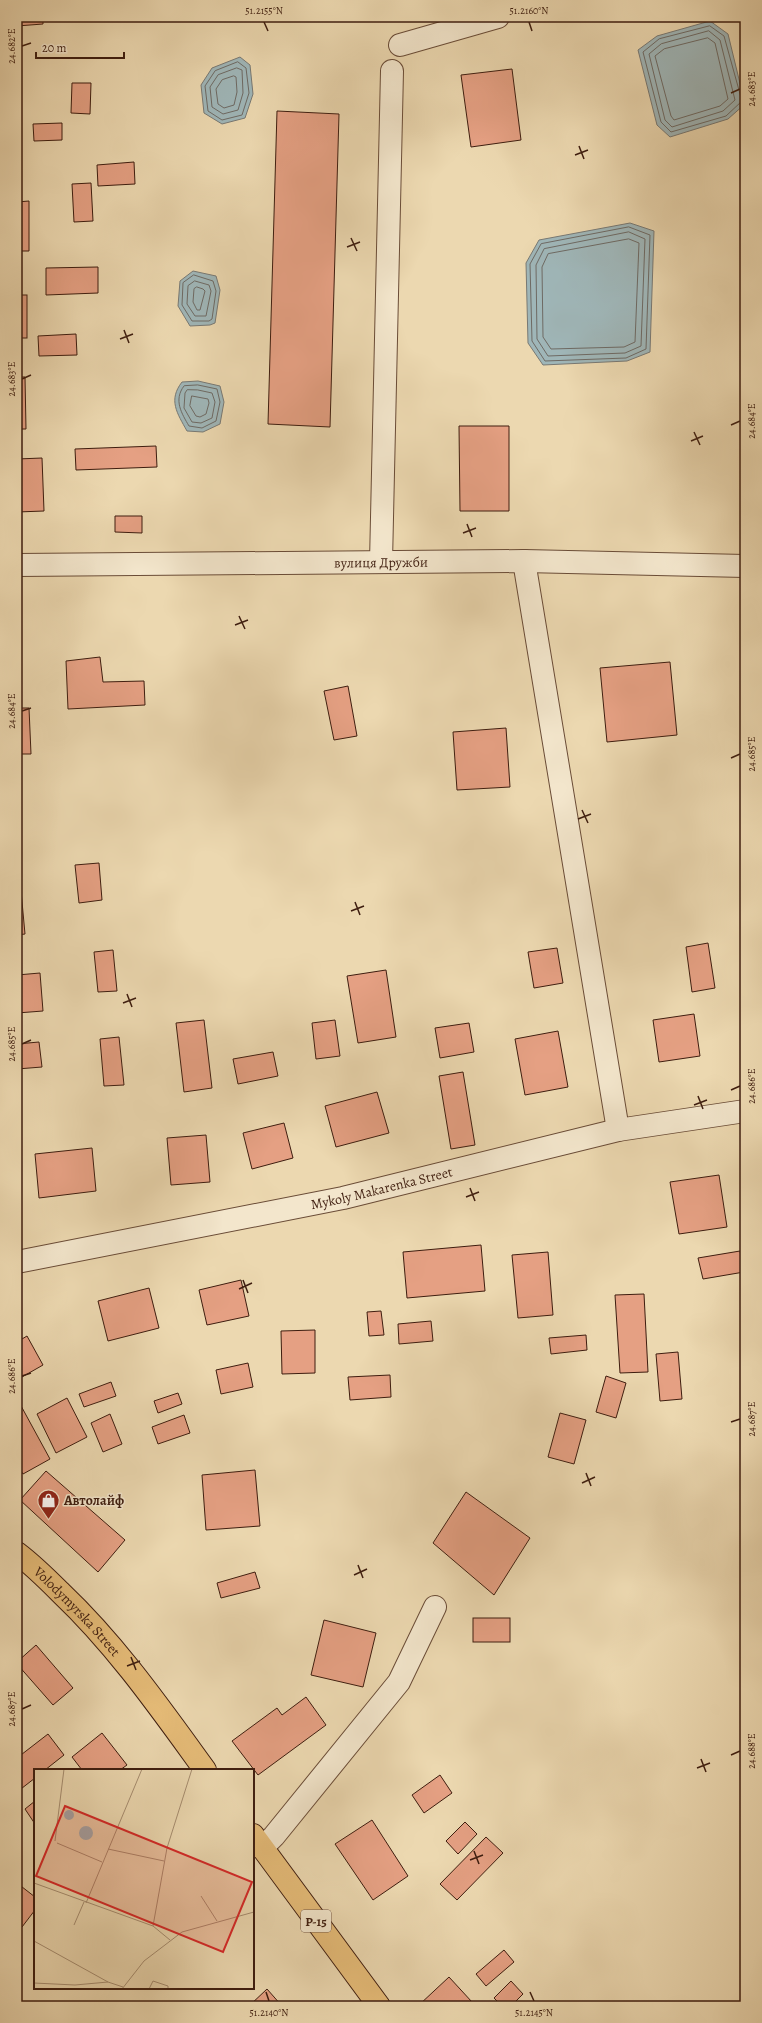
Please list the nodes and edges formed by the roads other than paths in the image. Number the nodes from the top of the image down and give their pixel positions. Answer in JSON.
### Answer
{"nodes":[{"id":1,"x":498,"y":17,"type":"edge"},
{"id":2,"x":400,"y":45,"type":"dead end"},
{"id":3,"x":392,"y":71,"type":"dead end"},
{"id":4,"x":524,"y":561,"type":"junction"},
{"id":5,"x":381,"y":562,"type":"junction"},
{"id":6,"x":17,"y":565,"type":"edge"},
{"id":7,"x":745,"y":566,"type":"edge"},
{"id":8,"x":745,"y":1111,"type":"edge"},
{"id":9,"x":618,"y":1130,"type":"junction"},
{"id":10,"x":17,"y":1262,"type":"edge"},
{"id":11,"x":17,"y":1553,"type":"edge"},
{"id":12,"x":435,"y":1607,"type":"dead end"},
{"id":13,"x":204,"y":1769,"type":"edge"},
{"id":14,"x":258,"y":1842,"type":"edge"},
{"id":15,"x":379,"y":2006,"type":"edge"}],
"edges":[{"from":1,"to":2,"type":"street"},
{"from":3,"to":5,"type":"street"},
{"from":4,"to":5,"type":"street","name":"вулиця Дружби"},
{"from":4,"to":7,"type":"street","name":"вулиця Дружби"},
{"from":4,"to":9,"type":"street"},
{"from":5,"to":6,"type":"street","name":"вулиця Дружби"},
{"from":8,"to":9,"type":"street","name":"Mykoly Makarenka Street"},
{"from":9,"to":10,"type":"street","name":"Mykoly Makarenka Street"},
{"from":11,"to":13,"type":"main road","name":"Volodymyrska Street"},
{"from":12,"to":14,"type":"street"},
{"from":14,"to":15,"type":"main road","number":"Р-15"}]}
